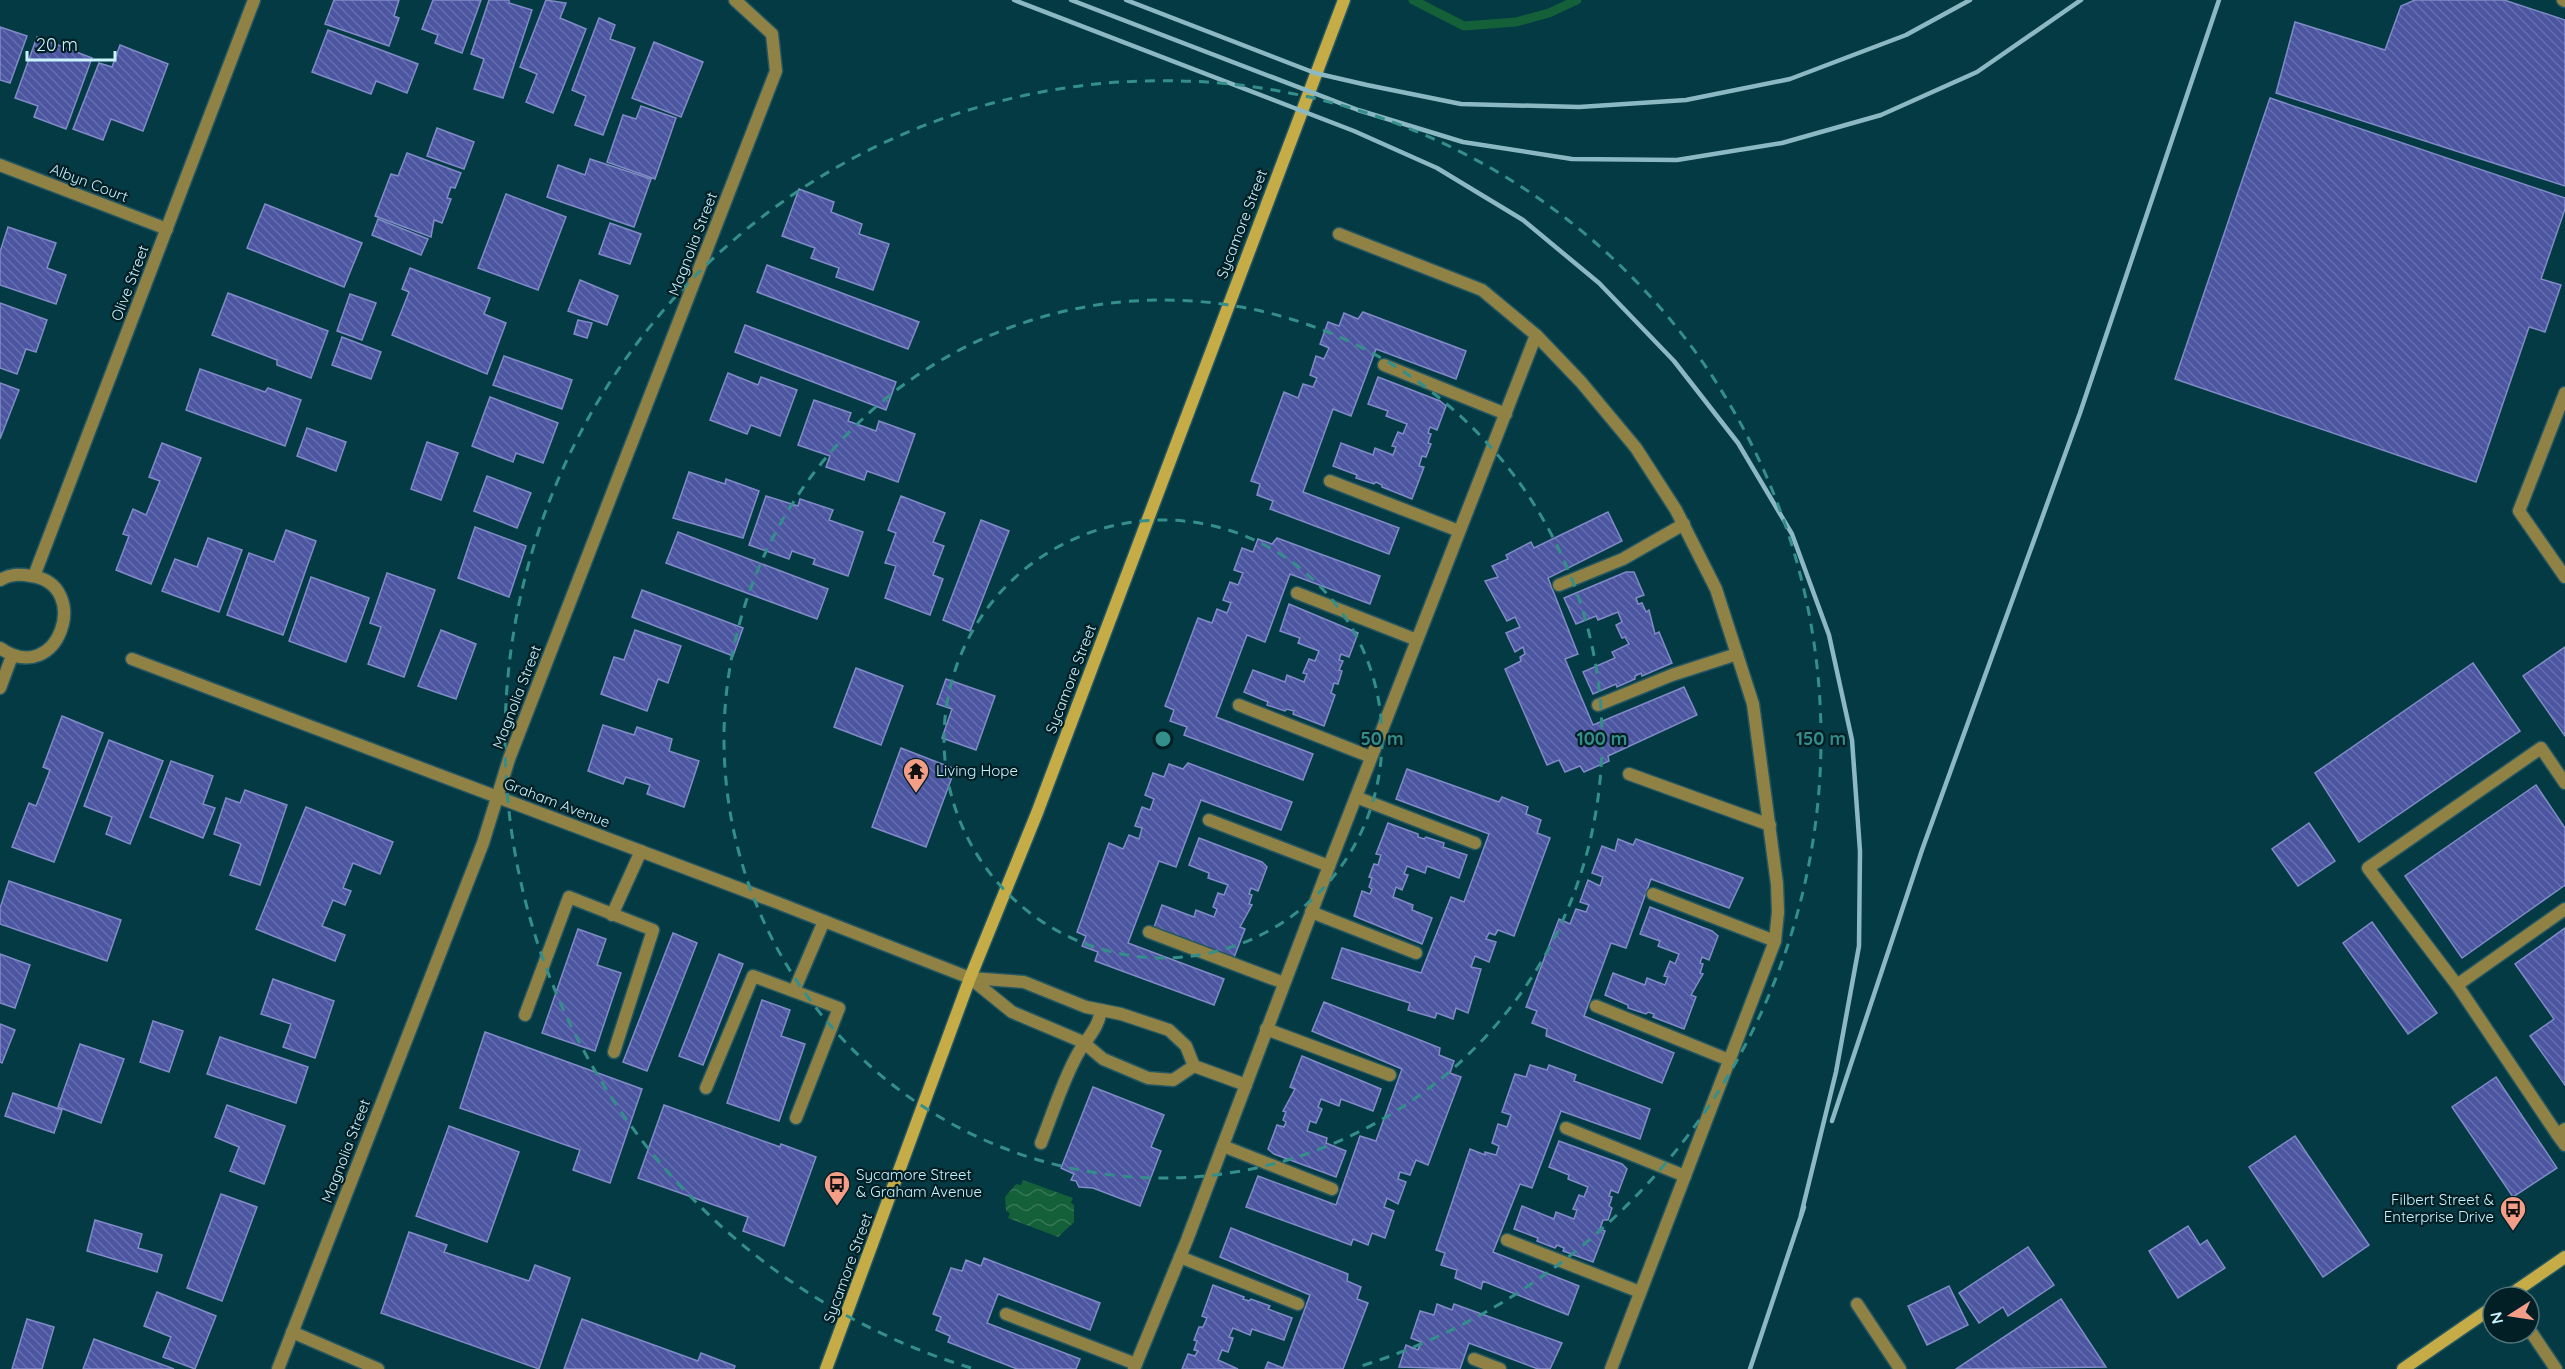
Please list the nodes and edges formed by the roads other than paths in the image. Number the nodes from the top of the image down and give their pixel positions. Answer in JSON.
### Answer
{"nodes":[{"id":1,"x":254,"y":0,"type":"edge"},
{"id":2,"x":735,"y":0,"type":"edge"},
{"id":3,"x":1344,"y":0,"type":"edge"},
{"id":4,"x":0,"y":165,"type":"edge"},
{"id":5,"x":167,"y":229,"type":"junction"},
{"id":6,"x":1339,"y":234,"type":"dead end"},
{"id":7,"x":1536,"y":335,"type":"junction"},
{"id":8,"x":1384,"y":365,"type":"dead end"},
{"id":9,"x":2565,"y":393,"type":"edge"},
{"id":10,"x":1506,"y":414,"type":"junction"},
{"id":11,"x":1330,"y":481,"type":"dead end"},
{"id":12,"x":1684,"y":524,"type":"junction"},
{"id":13,"x":1459,"y":531,"type":"junction"},
{"id":14,"x":34,"y":576,"type":"junction"},
{"id":15,"x":2565,"y":578,"type":"edge"},
{"id":16,"x":0,"y":580,"type":"edge"},
{"id":17,"x":1559,"y":585,"type":"dead end"},
{"id":18,"x":1297,"y":593,"type":"dead end"},
{"id":19,"x":1417,"y":640,"type":"junction"},
{"id":20,"x":0,"y":648,"type":"edge"},
{"id":21,"x":1737,"y":654,"type":"junction"},
{"id":22,"x":12,"y":656,"type":"junction"},
{"id":23,"x":132,"y":659,"type":"dead end"},
{"id":24,"x":0,"y":688,"type":"edge"},
{"id":25,"x":1239,"y":705,"type":"dead end"},
{"id":26,"x":1598,"y":705,"type":"dead end"},
{"id":27,"x":1371,"y":757,"type":"junction"},
{"id":28,"x":1629,"y":774,"type":"dead end"},
{"id":29,"x":2565,"y":783,"type":"edge"},
{"id":30,"x":496,"y":796,"type":"junction"},
{"id":31,"x":1356,"y":797,"type":"junction"},
{"id":32,"x":1209,"y":820,"type":"dead end"},
{"id":33,"x":1770,"y":825,"type":"junction"},
{"id":34,"x":1475,"y":843,"type":"dead end"},
{"id":35,"x":641,"y":851,"type":"junction"},
{"id":36,"x":1329,"y":866,"type":"junction"},
{"id":37,"x":1653,"y":894,"type":"dead end"},
{"id":38,"x":2565,"y":909,"type":"edge"},
{"id":39,"x":1311,"y":912,"type":"junction"},
{"id":40,"x":612,"y":915,"type":"junction"},
{"id":41,"x":824,"y":921,"type":"junction"},
{"id":42,"x":1149,"y":932,"type":"dead end"},
{"id":43,"x":1775,"y":941,"type":"junction"},
{"id":44,"x":1416,"y":953,"type":"dead end"},
{"id":45,"x":970,"y":978,"type":"junction"},
{"id":46,"x":1284,"y":983,"type":"junction"},
{"id":47,"x":2457,"y":985,"type":"junction"},
{"id":48,"x":794,"y":991,"type":"junction"},
{"id":49,"x":1596,"y":1006,"type":"dead end"},
{"id":50,"x":1101,"y":1010,"type":"junction"},
{"id":51,"x":525,"y":1015,"type":"dead end"},
{"id":52,"x":1266,"y":1029,"type":"junction"},
{"id":53,"x":1083,"y":1042,"type":"junction"},
{"id":54,"x":614,"y":1052,"type":"dead end"},
{"id":55,"x":1729,"y":1060,"type":"junction"},
{"id":56,"x":1194,"y":1066,"type":"junction"},
{"id":57,"x":1390,"y":1075,"type":"dead end"},
{"id":58,"x":1246,"y":1085,"type":"junction"},
{"id":59,"x":706,"y":1088,"type":"dead end"},
{"id":60,"x":796,"y":1118,"type":"dead end"},
{"id":61,"x":1566,"y":1128,"type":"dead end"},
{"id":62,"x":2561,"y":1131,"type":"edge"},
{"id":63,"x":1041,"y":1143,"type":"dead end"},
{"id":64,"x":2565,"y":1145,"type":"edge"},
{"id":65,"x":1223,"y":1146,"type":"junction"},
{"id":66,"x":1685,"y":1176,"type":"junction"},
{"id":67,"x":1332,"y":1189,"type":"dead end"},
{"id":68,"x":1507,"y":1240,"type":"dead end"},
{"id":69,"x":1180,"y":1257,"type":"junction"},
{"id":70,"x":2565,"y":1257,"type":"edge"},
{"id":71,"x":2524,"y":1285,"type":"edge"},
{"id":72,"x":1640,"y":1292,"type":"junction"},
{"id":73,"x":1298,"y":1304,"type":"dead end"},
{"id":74,"x":1857,"y":1304,"type":"dead end"},
{"id":75,"x":1006,"y":1314,"type":"dead end"},
{"id":76,"x":2481,"y":1315,"type":"edge"},
{"id":77,"x":292,"y":1332,"type":"junction"},
{"id":78,"x":2540,"y":1345,"type":"edge"},
{"id":79,"x":1474,"y":1359,"type":"dead end"},
{"id":80,"x":1135,"y":1367,"type":"edge"},
{"id":81,"x":278,"y":1369,"type":"edge"},
{"id":82,"x":378,"y":1369,"type":"edge"},
{"id":83,"x":826,"y":1369,"type":"edge"},
{"id":84,"x":1500,"y":1369,"type":"edge"},
{"id":85,"x":1611,"y":1369,"type":"edge"},
{"id":86,"x":1900,"y":1369,"type":"edge"},
{"id":87,"x":2403,"y":1369,"type":"edge"},
{"id":88,"x":2556,"y":1369,"type":"edge"}],
"edges":[{"from":1,"to":5,"type":"street","name":"Olive Street"},
{"from":2,"to":30,"type":"street","name":"Magnolia Street"},
{"from":3,"to":45,"type":"street","name":"Sycamore Street"},
{"from":4,"to":5,"type":"street","name":"Albyn Court"},
{"from":5,"to":14,"type":"street","name":"Olive Street"},
{"from":6,"to":7,"type":"street"},
{"from":7,"to":10,"type":"street"},
{"from":7,"to":12,"type":"street"},
{"from":8,"to":10,"type":"street"},
{"from":9,"to":15,"type":"street"},
{"from":10,"to":13,"type":"street"},
{"from":11,"to":13,"type":"street"},
{"from":12,"to":17,"type":"street"},
{"from":12,"to":21,"type":"street"},
{"from":13,"to":19,"type":"street"},
{"from":14,"to":16,"type":"street"},
{"from":14,"to":22,"type":"street"},
{"from":18,"to":19,"type":"street"},
{"from":19,"to":27,"type":"street"},
{"from":20,"to":22,"type":"street"},
{"from":21,"to":26,"type":"street"},
{"from":21,"to":33,"type":"street"},
{"from":22,"to":24,"type":"street"},
{"from":23,"to":30,"type":"street","name":"Graham Avenue"},
{"from":25,"to":27,"type":"street"},
{"from":27,"to":31,"type":"street"},
{"from":28,"to":33,"type":"street"},
{"from":29,"to":47,"type":"street"},
{"from":30,"to":35,"type":"street","name":"Graham Avenue"},
{"from":30,"to":77,"type":"street","name":"Magnolia Street"},
{"from":31,"to":34,"type":"street"},
{"from":31,"to":36,"type":"street"},
{"from":32,"to":36,"type":"street"},
{"from":33,"to":43,"type":"street"},
{"from":35,"to":40,"type":"street"},
{"from":35,"to":41,"type":"street","name":"Graham Avenue"},
{"from":36,"to":39,"type":"street"},
{"from":37,"to":43,"type":"street"},
{"from":38,"to":47,"type":"street"},
{"from":39,"to":44,"type":"street"},
{"from":39,"to":46,"type":"street"},
{"from":40,"to":51,"type":"street"},
{"from":40,"to":54,"type":"street"},
{"from":41,"to":45,"type":"street","name":"Graham Avenue"},
{"from":41,"to":48,"type":"street"},
{"from":42,"to":46,"type":"street"},
{"from":43,"to":55,"type":"street"},
{"from":45,"to":50,"type":"street"},
{"from":45,"to":53,"type":"street"},
{"from":45,"to":83,"type":"street","name":"Sycamore Street"},
{"from":46,"to":52,"type":"street"},
{"from":47,"to":62,"type":"street"},
{"from":48,"to":59,"type":"street"},
{"from":48,"to":60,"type":"street"},
{"from":49,"to":55,"type":"street"},
{"from":50,"to":53,"type":"street"},
{"from":50,"to":56,"type":"street"},
{"from":52,"to":57,"type":"street"},
{"from":52,"to":58,"type":"street"},
{"from":53,"to":56,"type":"street"},
{"from":53,"to":63,"type":"street"},
{"from":55,"to":66,"type":"street"},
{"from":56,"to":58,"type":"street"},
{"from":58,"to":65,"type":"street"},
{"from":61,"to":66,"type":"street"},
{"from":62,"to":64,"type":"street"},
{"from":65,"to":67,"type":"street"},
{"from":65,"to":69,"type":"street"},
{"from":66,"to":72,"type":"street"},
{"from":68,"to":72,"type":"street"},
{"from":69,"to":73,"type":"street"},
{"from":69,"to":80,"type":"street"},
{"from":70,"to":71,"type":"street"},
{"from":72,"to":85,"type":"street"},
{"from":74,"to":86,"type":"street"},
{"from":75,"to":80,"type":"street"},
{"from":76,"to":87,"type":"street"},
{"from":77,"to":81,"type":"street","name":"Magnolia Street"},
{"from":77,"to":82,"type":"street"},
{"from":78,"to":88,"type":"street"},
{"from":79,"to":84,"type":"street"}]}
